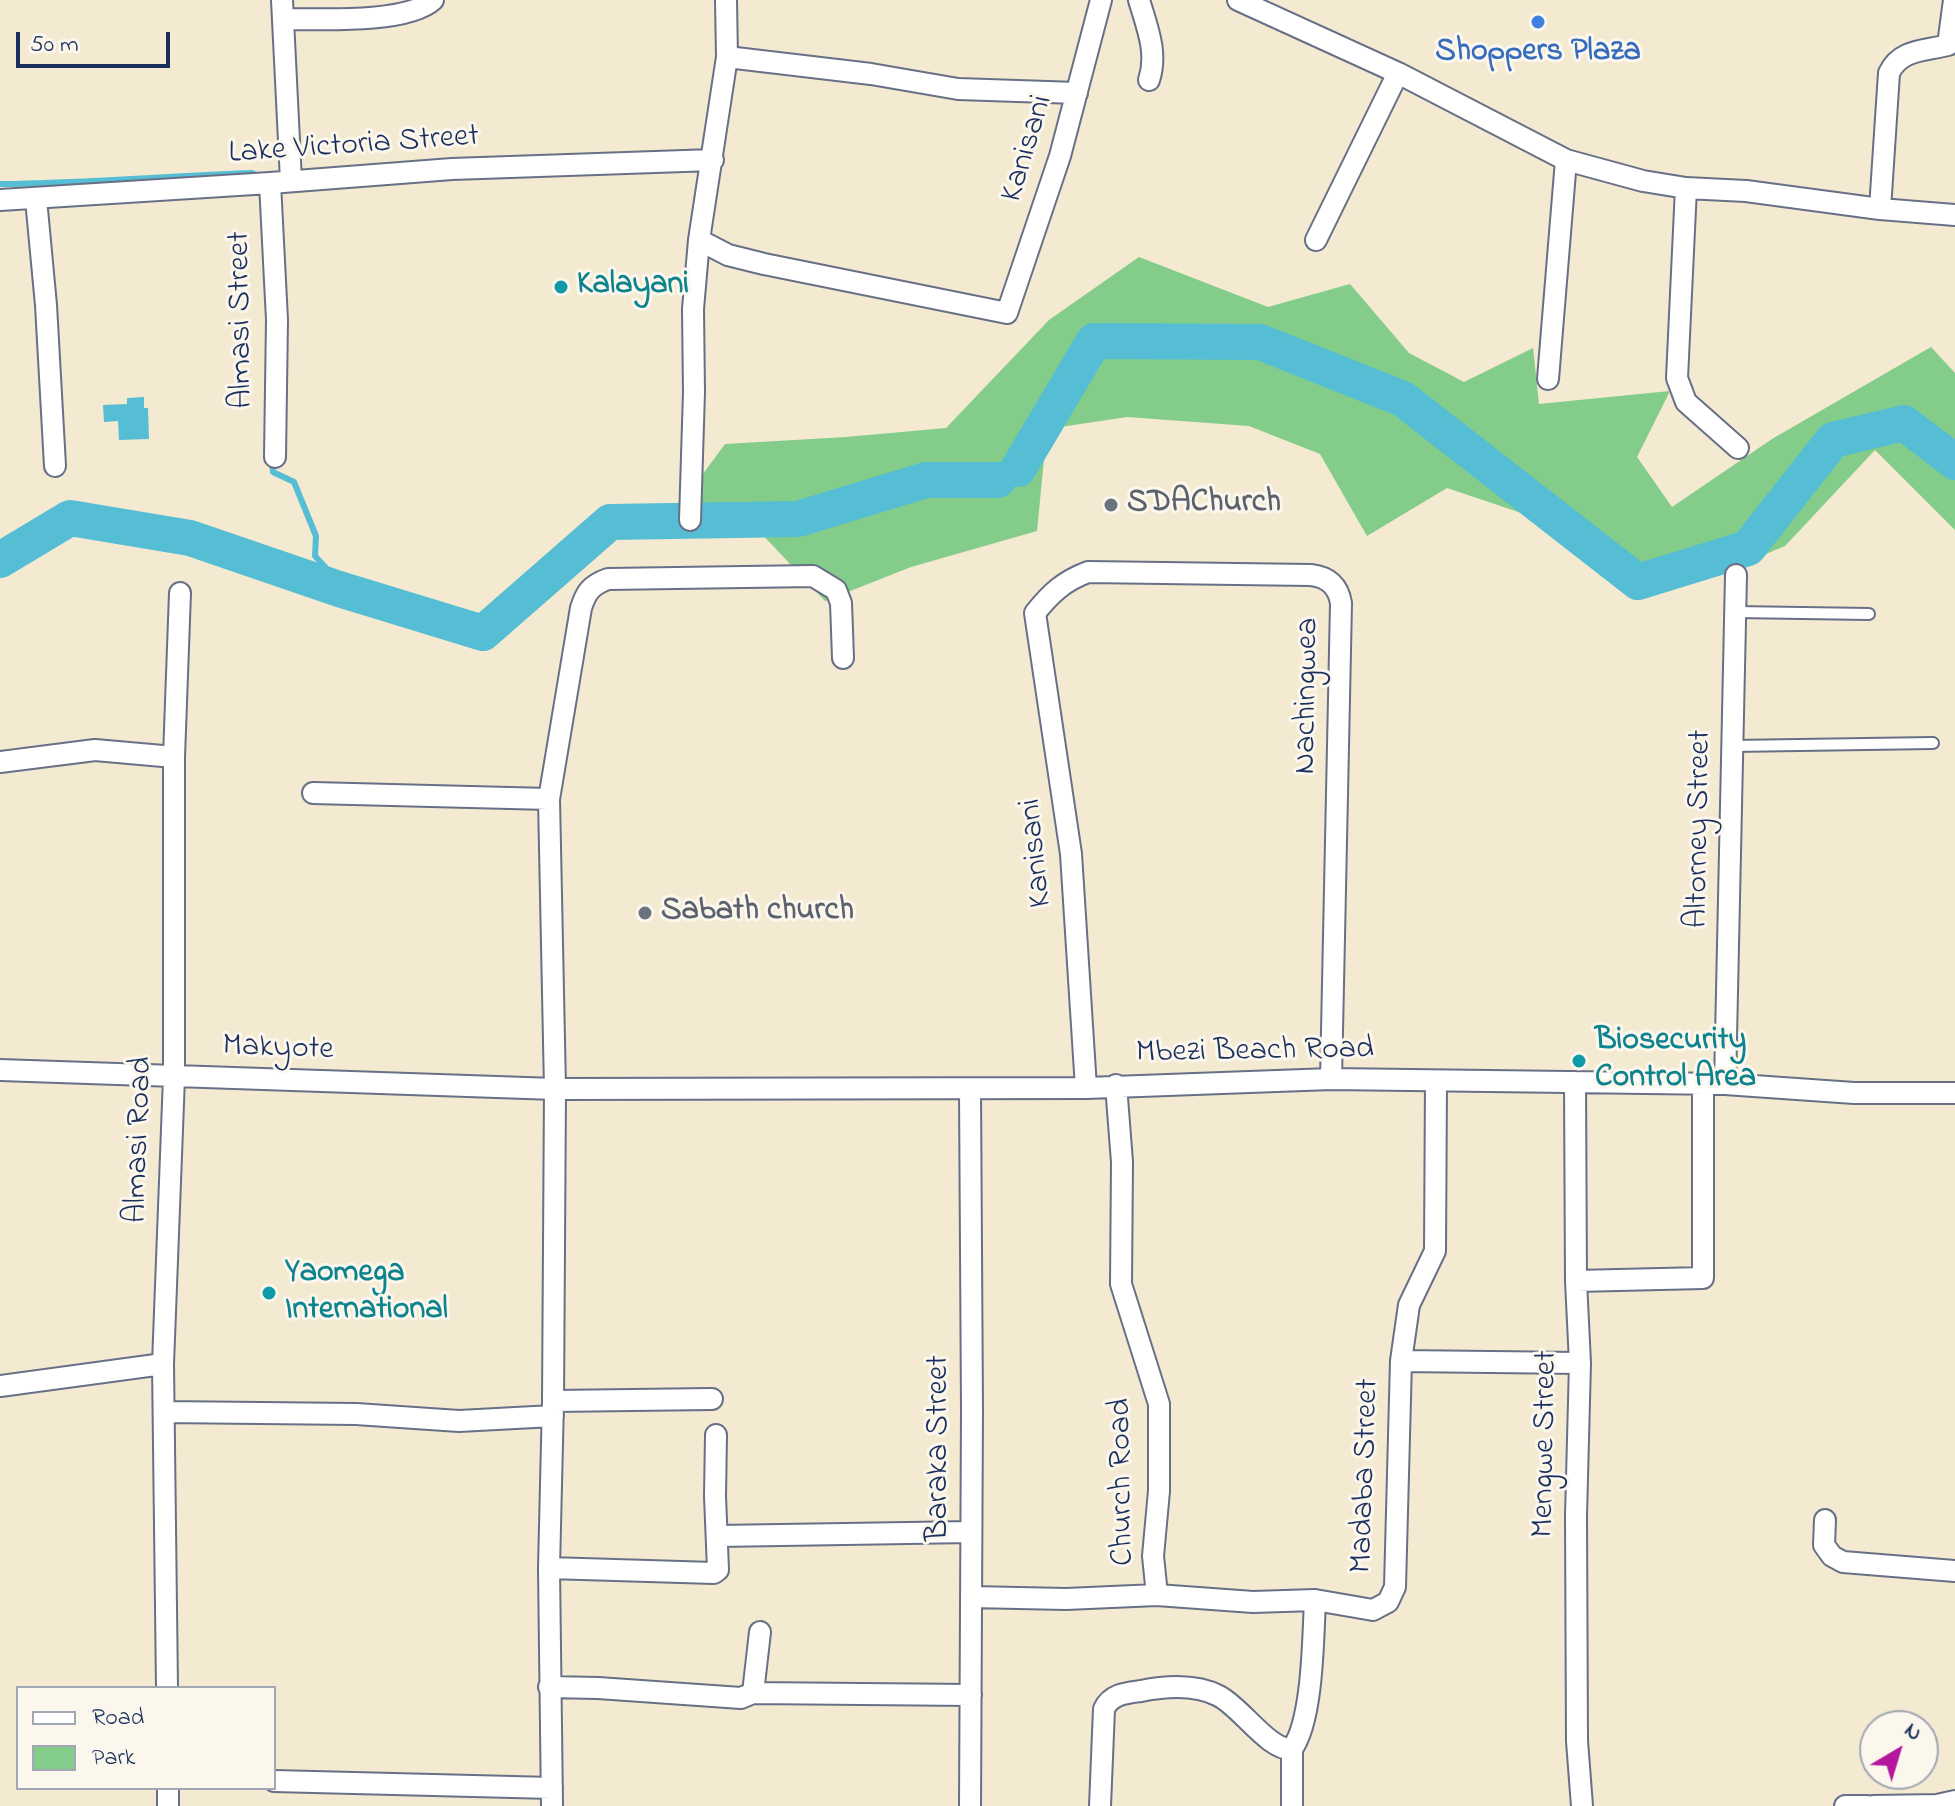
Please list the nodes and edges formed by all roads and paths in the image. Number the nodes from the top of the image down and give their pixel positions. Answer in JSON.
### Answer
{"nodes":[{"id":1,"x":433,"y":0,"type":"edge"},
{"id":2,"x":726,"y":0,"type":"edge"},
{"id":3,"x":1101,"y":0,"type":"edge"},
{"id":4,"x":1139,"y":0,"type":"edge"},
{"id":5,"x":1238,"y":0,"type":"edge"},
{"id":6,"x":1954,"y":0,"type":"edge"},
{"id":7,"x":283,"y":10,"type":"edge"},
{"id":8,"x":727,"y":57,"type":"junction"},
{"id":9,"x":1398,"y":73,"type":"junction"},
{"id":10,"x":1149,"y":80,"type":"dead end"},
{"id":11,"x":1077,"y":93,"type":"junction"},
{"id":12,"x":713,"y":160,"type":"junction"},
{"id":13,"x":1566,"y":160,"type":"junction"},
{"id":14,"x":280,"y":182,"type":"junction"},
{"id":15,"x":1686,"y":188,"type":"junction"},
{"id":16,"x":36,"y":199,"type":"junction"},
{"id":17,"x":0,"y":200,"type":"edge"},
{"id":18,"x":1880,"y":209,"type":"junction"},
{"id":19,"x":1955,"y":215,"type":"edge"},
{"id":20,"x":699,"y":240,"type":"junction"},
{"id":21,"x":1316,"y":240,"type":"dead end"},
{"id":22,"x":1548,"y":379,"type":"dead end"},
{"id":23,"x":1738,"y":448,"type":"dead end"},
{"id":24,"x":275,"y":457,"type":"dead end"},
{"id":25,"x":55,"y":466,"type":"dead end"},
{"id":26,"x":690,"y":520,"type":"dead end"},
{"id":27,"x":1736,"y":575,"type":"dead end"},
{"id":28,"x":180,"y":593,"type":"dead end"},
{"id":29,"x":1735,"y":612,"type":"junction"},
{"id":30,"x":1035,"y":613,"type":"joint"},
{"id":31,"x":1869,"y":614,"type":"dead end"},
{"id":32,"x":843,"y":658,"type":"dead end"},
{"id":33,"x":1933,"y":743,"type":"dead end"},
{"id":34,"x":1732,"y":746,"type":"junction"},
{"id":35,"x":174,"y":757,"type":"junction"},
{"id":36,"x":0,"y":762,"type":"edge"},
{"id":37,"x":313,"y":793,"type":"dead end"},
{"id":38,"x":549,"y":799,"type":"junction"},
{"id":39,"x":0,"y":1070,"type":"edge"},
{"id":40,"x":174,"y":1077,"type":"junction"},
{"id":41,"x":1331,"y":1079,"type":"junction"},
{"id":42,"x":1436,"y":1081,"type":"junction"},
{"id":43,"x":1575,"y":1082,"type":"junction"},
{"id":44,"x":1703,"y":1084,"type":"junction"},
{"id":45,"x":1725,"y":1084,"type":"junction"},
{"id":46,"x":1116,"y":1085,"type":"junction"},
{"id":47,"x":1086,"y":1088,"type":"junction"},
{"id":48,"x":555,"y":1089,"type":"junction"},
{"id":49,"x":970,"y":1090,"type":"junction"},
{"id":50,"x":1955,"y":1093,"type":"edge"},
{"id":51,"x":1576,"y":1281,"type":"junction"},
{"id":52,"x":1401,"y":1361,"type":"junction"},
{"id":53,"x":1580,"y":1363,"type":"junction"},
{"id":54,"x":163,"y":1364,"type":"junction"},
{"id":55,"x":0,"y":1386,"type":"edge"},
{"id":56,"x":712,"y":1399,"type":"dead end"},
{"id":57,"x":553,"y":1409,"type":"junction"},
{"id":58,"x":164,"y":1412,"type":"junction"},
{"id":59,"x":716,"y":1435,"type":"dead end"},
{"id":60,"x":1825,"y":1520,"type":"dead end"},
{"id":61,"x":971,"y":1532,"type":"junction"},
{"id":62,"x":718,"y":1536,"type":"junction"},
{"id":63,"x":549,"y":1568,"type":"junction"},
{"id":64,"x":1955,"y":1571,"type":"edge"},
{"id":65,"x":1157,"y":1595,"type":"junction"},
{"id":66,"x":971,"y":1597,"type":"junction"},
{"id":67,"x":1315,"y":1600,"type":"junction"},
{"id":68,"x":760,"y":1632,"type":"dead end"},
{"id":69,"x":167,"y":1686,"type":"edge"},
{"id":70,"x":549,"y":1687,"type":"junction"},
{"id":71,"x":753,"y":1693,"type":"junction"},
{"id":72,"x":971,"y":1695,"type":"junction"},
{"id":73,"x":1292,"y":1749,"type":"junction"},
{"id":74,"x":276,"y":1781,"type":"edge"},
{"id":75,"x":552,"y":1797,"type":"edge"},
{"id":76,"x":1955,"y":1801,"type":"edge"},
{"id":77,"x":970,"y":1806,"type":"edge"},
{"id":78,"x":1100,"y":1806,"type":"edge"},
{"id":79,"x":1292,"y":1806,"type":"edge"},
{"id":80,"x":1582,"y":1806,"type":"edge"},
{"id":81,"x":1845,"y":1806,"type":"edge"},
{"id":82,"x":1870,"y":1806,"type":"edge"}],
"edges":[{"from":1,"to":7,"type":"street"},
{"from":2,"to":8,"type":"street"},
{"from":3,"to":11,"type":"street","name":"Kanisani"},
{"from":4,"to":10,"type":"street"},
{"from":5,"to":9,"type":"street"},
{"from":6,"to":18,"type":"street"},
{"from":7,"to":14,"type":"street","name":"Almasi Street"},
{"from":8,"to":11,"type":"street"},
{"from":8,"to":12,"type":"street"},
{"from":9,"to":13,"type":"street"},
{"from":9,"to":21,"type":"street"},
{"from":11,"to":20,"type":"street","name":"Kanisani"},
{"from":12,"to":14,"type":"street","name":"Lake Victoria Street"},
{"from":12,"to":20,"type":"street"},
{"from":13,"to":15,"type":"street"},
{"from":13,"to":22,"type":"street"},
{"from":14,"to":16,"type":"street","name":"Lake Victoria Street"},
{"from":14,"to":24,"type":"street","name":"Almasi Street"},
{"from":15,"to":18,"type":"street"},
{"from":15,"to":23,"type":"street"},
{"from":16,"to":17,"type":"street","name":"Lake Victoria Street"},
{"from":16,"to":25,"type":"street"},
{"from":18,"to":19,"type":"street"},
{"from":20,"to":26,"type":"street"},
{"from":27,"to":29,"type":"street","name":"Altorney Street"},
{"from":28,"to":35,"type":"street","name":"Almasi Road"},
{"from":29,"to":31,"type":"lane"},
{"from":29,"to":34,"type":"street","name":"Altorney Street"},
{"from":30,"to":41,"type":"street","name":"Nachingwea"},
{"from":30,"to":47,"type":"street","name":"Kanisani"},
{"from":32,"to":38,"type":"street"},
{"from":33,"to":34,"type":"lane"},
{"from":34,"to":45,"type":"street","name":"Altorney Street"},
{"from":35,"to":36,"type":"street"},
{"from":35,"to":40,"type":"street","name":"Almasi Road"},
{"from":37,"to":38,"type":"street"},
{"from":38,"to":48,"type":"street"},
{"from":39,"to":40,"type":"street","name":"Makyote"},
{"from":40,"to":48,"type":"street","name":"Makyote"},
{"from":40,"to":54,"type":"street","name":"Almasi Road"},
{"from":41,"to":42,"type":"street","name":"Mbezi Beach Road"},
{"from":41,"to":46,"type":"street","name":"Mbezi Beach Road"},
{"from":42,"to":43,"type":"street","name":"Mbezi Beach Road"},
{"from":42,"to":52,"type":"street","name":"Madaba Street"},
{"from":43,"to":44,"type":"street","name":"Mbezi Beach Road"},
{"from":43,"to":51,"type":"street","name":"Mengwe Street"},
{"from":44,"to":45,"type":"street","name":"Mbezi Beach Road"},
{"from":44,"to":51,"type":"street"},
{"from":45,"to":50,"type":"street","name":"Mbezi Beach Road"},
{"from":46,"to":47,"type":"street","name":"Mbezi Beach Road"},
{"from":46,"to":65,"type":"street","name":"Church Road"},
{"from":47,"to":49,"type":"street","name":"Mbezi Beach Road"},
{"from":48,"to":49,"type":"street","name":"Mbezi Beach Road"},
{"from":48,"to":57,"type":"street"},
{"from":49,"to":61,"type":"street","name":"Baraka Street"},
{"from":51,"to":53,"type":"street","name":"Mengwe Street"},
{"from":52,"to":53,"type":"street"},
{"from":52,"to":67,"type":"street","name":"Madaba Street"},
{"from":53,"to":80,"type":"street","name":"Mengwe Street"},
{"from":54,"to":55,"type":"street"},
{"from":54,"to":58,"type":"street","name":"Almasi Road"},
{"from":56,"to":57,"type":"street"},
{"from":57,"to":58,"type":"street"},
{"from":57,"to":63,"type":"street"},
{"from":58,"to":69,"type":"street","name":"Almasi Road"},
{"from":59,"to":62,"type":"street"},
{"from":60,"to":64,"type":"street"},
{"from":61,"to":62,"type":"street"},
{"from":61,"to":66,"type":"street","name":"Baraka Street"},
{"from":62,"to":63,"type":"street"},
{"from":63,"to":70,"type":"street"},
{"from":65,"to":66,"type":"street","name":"Madaba Street"},
{"from":65,"to":67,"type":"street","name":"Madaba Street"},
{"from":66,"to":72,"type":"street","name":"Baraka Street"},
{"from":67,"to":73,"type":"street"},
{"from":68,"to":71,"type":"street"},
{"from":70,"to":71,"type":"street"},
{"from":70,"to":75,"type":"street"},
{"from":71,"to":72,"type":"street"},
{"from":72,"to":77,"type":"street","name":"Baraka Street"},
{"from":73,"to":78,"type":"street"},
{"from":73,"to":79,"type":"street"},
{"from":74,"to":75,"type":"street"},
{"from":76,"to":82,"type":"street"},
{"from":81,"to":82,"type":"street"}]}
